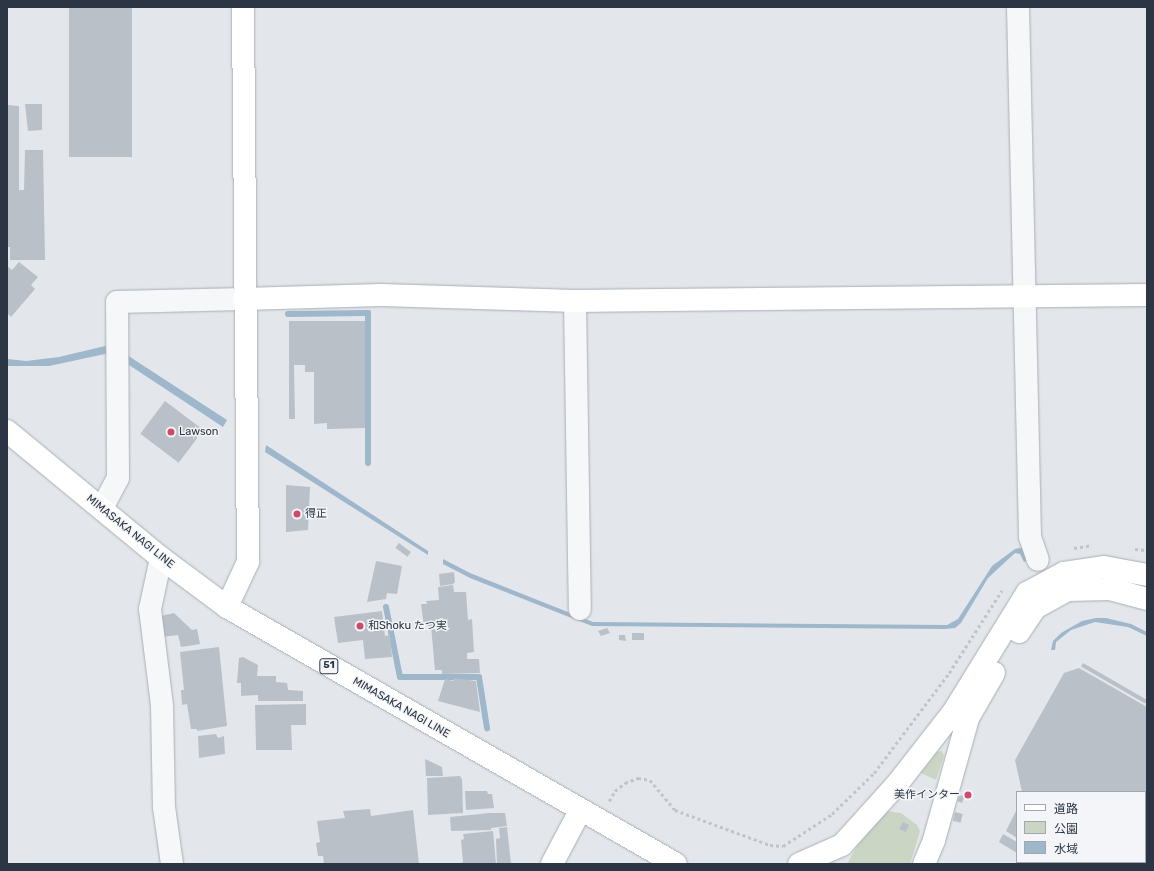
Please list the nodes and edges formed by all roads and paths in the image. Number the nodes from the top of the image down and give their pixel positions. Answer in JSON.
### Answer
{"nodes":[{"id":1,"x":243,"y":7,"type":"edge"},
{"id":2,"x":1018,"y":7,"type":"edge"},
{"id":3,"x":1147,"y":295,"type":"edge"},
{"id":4,"x":1024,"y":296,"type":"junction"},
{"id":5,"x":244,"y":299,"type":"junction"},
{"id":6,"x":575,"y":301,"type":"junction"},
{"id":7,"x":7,"y":430,"type":"edge"},
{"id":8,"x":102,"y":508,"type":"junction"},
{"id":9,"x":1100,"y":546,"type":"dead end"},
{"id":10,"x":1070,"y":549,"type":"dead end"},
{"id":11,"x":1131,"y":549,"type":"dead end"},
{"id":12,"x":1147,"y":550,"type":"edge"},
{"id":13,"x":161,"y":558,"type":"junction"},
{"id":14,"x":1038,"y":560,"type":"dead end"},
{"id":15,"x":1147,"y":576,"type":"edge"},
{"id":16,"x":1007,"y":585,"type":"dead end"},
{"id":17,"x":1147,"y":599,"type":"edge"},
{"id":18,"x":227,"y":607,"type":"junction"},
{"id":19,"x":580,"y":608,"type":"dead end"},
{"id":20,"x":589,"y":816,"type":"junction"},
{"id":21,"x":842,"y":845,"type":"junction"},
{"id":22,"x":172,"y":864,"type":"edge"},
{"id":23,"x":552,"y":864,"type":"edge"},
{"id":24,"x":676,"y":864,"type":"edge"},
{"id":25,"x":799,"y":864,"type":"edge"},
{"id":26,"x":830,"y":864,"type":"edge"},
{"id":27,"x":924,"y":864,"type":"edge"}],
"edges":[{"from":1,"to":5,"type":"main road"},
{"from":2,"to":4,"type":"street"},
{"from":3,"to":4,"type":"main road"},
{"from":4,"to":6,"type":"main road"},
{"from":4,"to":14,"type":"street"},
{"from":5,"to":6,"type":"main road"},
{"from":5,"to":8,"type":"street"},
{"from":5,"to":18,"type":"main road"},
{"from":6,"to":19,"type":"street"},
{"from":7,"to":8,"type":"main road","name":"MIMASAKA NAGI LINE","number":"51"},
{"from":8,"to":13,"type":"main road","name":"MIMASAKA NAGI LINE","number":"51"},
{"from":9,"to":10,"type":"path"},
{"from":11,"to":12,"type":"path"},
{"from":13,"to":18,"type":"main road","name":"MIMASAKA NAGI LINE","number":"51"},
{"from":13,"to":22,"type":"street"},
{"from":15,"to":21,"type":"main road"},
{"from":16,"to":20,"type":"path"},
{"from":17,"to":27,"type":"main road"},
{"from":18,"to":20,"type":"main road","name":"MIMASAKA NAGI LINE","number":"51"},
{"from":20,"to":23,"type":"main road"},
{"from":20,"to":24,"type":"main road","name":"MIMASAKA NAGI LINE","number":"51"},
{"from":21,"to":25,"type":"main road"},
{"from":21,"to":26,"type":"main road"}]}
